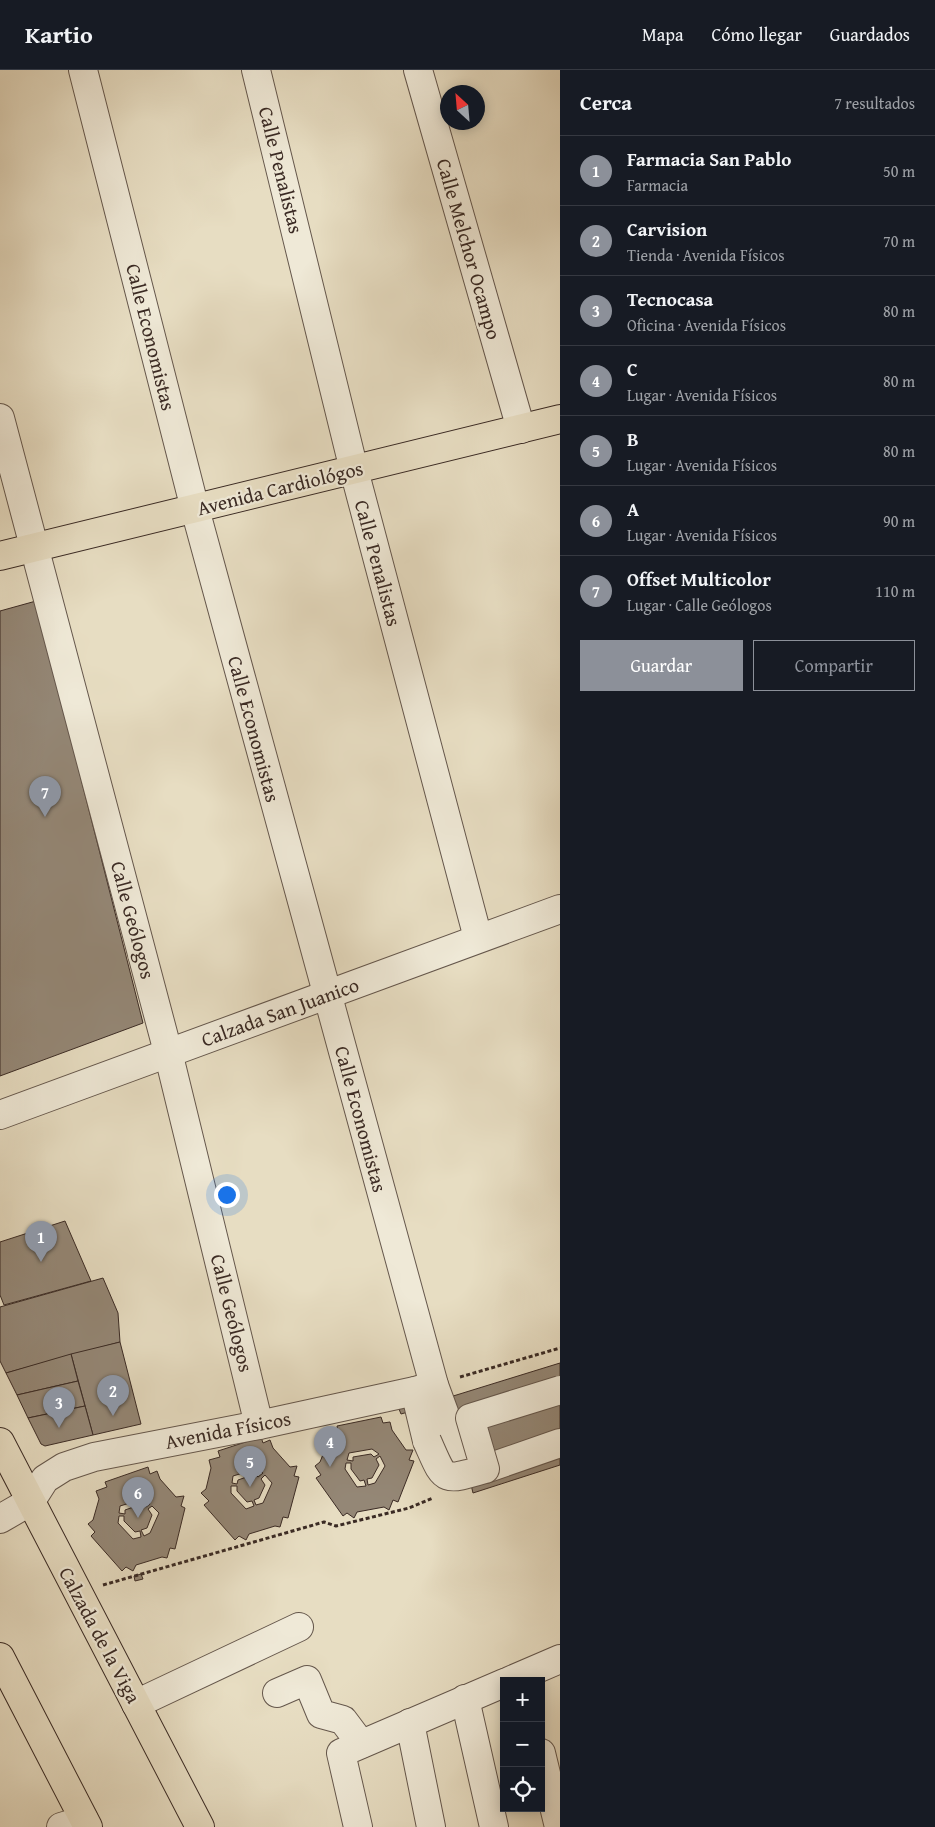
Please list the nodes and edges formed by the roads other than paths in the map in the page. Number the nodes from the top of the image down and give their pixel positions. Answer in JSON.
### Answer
{"nodes":[{"id":1,"x":83,"y":70,"type":"edge"},
{"id":2,"x":256,"y":70,"type":"edge"},
{"id":3,"x":418,"y":70,"type":"edge"},
{"id":4,"x":0,"y":418,"type":"edge"},
{"id":5,"x":560,"y":419,"type":"edge"},
{"id":6,"x":521,"y":429,"type":"junction"},
{"id":7,"x":354,"y":470,"type":"junction"},
{"id":8,"x":195,"y":509,"type":"junction"},
{"id":9,"x":33,"y":548,"type":"junction"},
{"id":10,"x":0,"y":556,"type":"edge"},
{"id":11,"x":560,"y":909,"type":"edge"},
{"id":12,"x":478,"y":938,"type":"junction"},
{"id":13,"x":326,"y":996,"type":"junction"},
{"id":14,"x":168,"y":1052,"type":"junction"},
{"id":15,"x":0,"y":1115,"type":"edge"},
{"id":16,"x":424,"y":1388,"type":"junction"},
{"id":17,"x":560,"y":1390,"type":"edge"},
{"id":18,"x":259,"y":1425,"type":"junction"},
{"id":19,"x":0,"y":1442,"type":"edge"},
{"id":20,"x":560,"y":1443,"type":"edge"},
{"id":21,"x":476,"y":1468,"type":"junction"},
{"id":22,"x":31,"y":1501,"type":"junction"},
{"id":23,"x":0,"y":1519,"type":"edge"},
{"id":24,"x":299,"y":1627,"type":"dead end"},
{"id":25,"x":0,"y":1658,"type":"edge"},
{"id":26,"x":560,"y":1659,"type":"edge"},
{"id":27,"x":521,"y":1677,"type":"edge"},
{"id":28,"x":500,"y":1686,"type":"edge"},
{"id":29,"x":277,"y":1693,"type":"dead end"},
{"id":30,"x":465,"y":1700,"type":"junction"},
{"id":31,"x":136,"y":1704,"type":"junction"},
{"id":32,"x":410,"y":1723,"type":"junction"},
{"id":33,"x":361,"y":1744,"type":"junction"},
{"id":34,"x":544,"y":1767,"type":"edge"},
{"id":35,"x":78,"y":1825,"type":"edge"},
{"id":36,"x":200,"y":1827,"type":"edge"},
{"id":37,"x":358,"y":1827,"type":"edge"},
{"id":38,"x":431,"y":1827,"type":"edge"},
{"id":39,"x":494,"y":1827,"type":"edge"},
{"id":40,"x":559,"y":1827,"type":"edge"}],
"edges":[{"from":1,"to":8,"type":"street","name":"Calle Economistas"},
{"from":2,"to":7,"type":"street","name":"Calle Penalistas"},
{"from":3,"to":6,"type":"street","name":"Calle Melchor Ocampo"},
{"from":4,"to":9,"type":"street","name":"Calle Geólogos"},
{"from":5,"to":6,"type":"main road","name":"Avenida Cardiológos"},
{"from":6,"to":7,"type":"main road","name":"Avenida Cardiológos"},
{"from":7,"to":8,"type":"main road","name":"Avenida Cardiológos"},
{"from":7,"to":12,"type":"street","name":"Calle Penalistas"},
{"from":8,"to":9,"type":"main road","name":"Avenida Cardiológos"},
{"from":8,"to":13,"type":"street","name":"Calle Economistas"},
{"from":9,"to":10,"type":"main road","name":"Avenida Cardiológos"},
{"from":9,"to":14,"type":"street","name":"Calle Geólogos"},
{"from":11,"to":12,"type":"street","name":"Calzada San Juanico"},
{"from":12,"to":13,"type":"street","name":"Calzada San Juanico"},
{"from":13,"to":14,"type":"street","name":"Calzada San Juanico"},
{"from":13,"to":16,"type":"street","name":"Calle Economistas"},
{"from":14,"to":15,"type":"street","name":"Calzada San Juanico"},
{"from":14,"to":18,"type":"street","name":"Calle Geólogos"},
{"from":16,"to":18,"type":"street","name":"Avenida Físicos"},
{"from":16,"to":21,"type":"street","name":"Calle Economistas","bridge":true},
{"from":17,"to":21,"type":"street","bridge":true},
{"from":18,"to":22,"type":"street","name":"Avenida Físicos"},
{"from":19,"to":22,"type":"main road","name":"Calzada de la Viga"},
{"from":20,"to":21,"type":"street"},
{"from":22,"to":23,"type":"street","name":"Avenida Físicos"},
{"from":22,"to":31,"type":"main road","name":"Calzada de la Viga"},
{"from":24,"to":31,"type":"street"},
{"from":25,"to":35,"type":"main road"},
{"from":26,"to":27,"type":"street"},
{"from":28,"to":30,"type":"street"},
{"from":29,"to":33,"type":"street"},
{"from":30,"to":32,"type":"street"},
{"from":30,"to":39,"type":"street"},
{"from":31,"to":36,"type":"main road","name":"Calzada de la Viga"},
{"from":32,"to":33,"type":"street"},
{"from":32,"to":38,"type":"street"},
{"from":33,"to":37,"type":"street"},
{"from":34,"to":40,"type":"street"}]}
